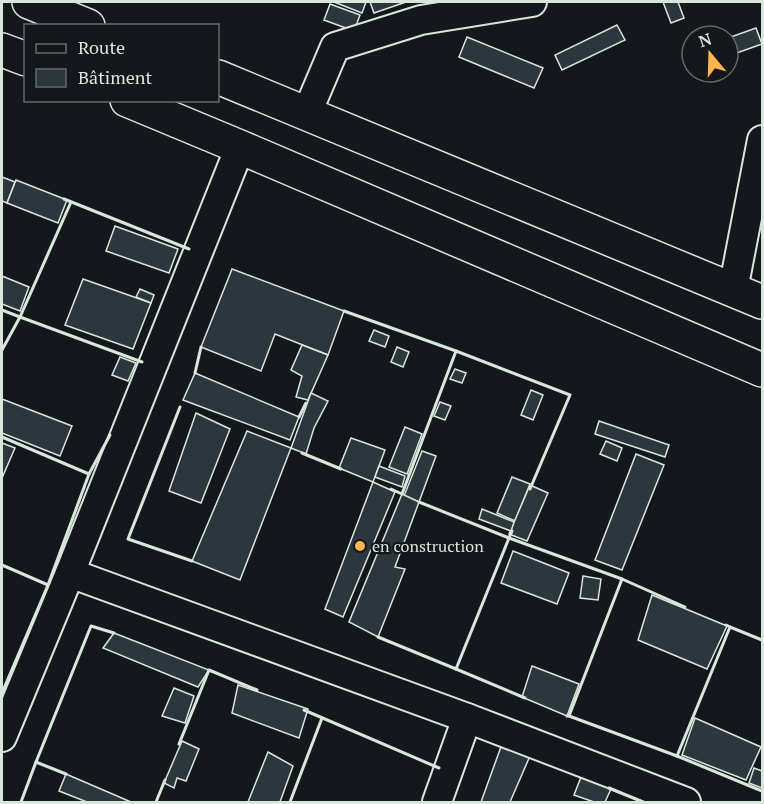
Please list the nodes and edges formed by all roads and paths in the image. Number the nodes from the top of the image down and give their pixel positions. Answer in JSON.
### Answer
{"nodes":[{"id":1,"x":29,"y":2,"type":"edge"},
{"id":2,"x":532,"y":2,"type":"edge"},
{"id":3,"x":83,"y":24,"type":"edge"},
{"id":4,"x":2,"y":50,"type":"edge"},
{"id":5,"x":24,"y":58,"type":"edge"},
{"id":6,"x":219,"y":77,"type":"edge"},
{"id":7,"x":132,"y":102,"type":"edge"},
{"id":8,"x":307,"y":113,"type":"junction"},
{"id":9,"x":762,"y":140,"type":"edge"},
{"id":10,"x":240,"y":147,"type":"junction"},
{"id":11,"x":748,"y":296,"type":"edge"},
{"id":12,"x":762,"y":370,"type":"edge"},
{"id":13,"x":70,"y":573,"type":"junction"},
{"id":14,"x":467,"y":718,"type":"junction"},
{"id":15,"x":2,"y":737,"type":"edge"},
{"id":16,"x":437,"y":802,"type":"edge"},
{"id":17,"x":686,"y":802,"type":"edge"}],
"edges":[{"from":1,"to":3,"type":"highway"},
{"from":2,"to":8,"type":"street"},
{"from":4,"to":5,"type":"highway"},
{"from":6,"to":8,"type":"highway"},
{"from":7,"to":10,"type":"highway"},
{"from":8,"to":11,"type":"highway"},
{"from":9,"to":11,"type":"street"},
{"from":10,"to":12,"type":"highway"},
{"from":10,"to":13,"type":"street"},
{"from":13,"to":14,"type":"street"},
{"from":13,"to":15,"type":"street"},
{"from":14,"to":16,"type":"street"},
{"from":14,"to":17,"type":"street"}]}
